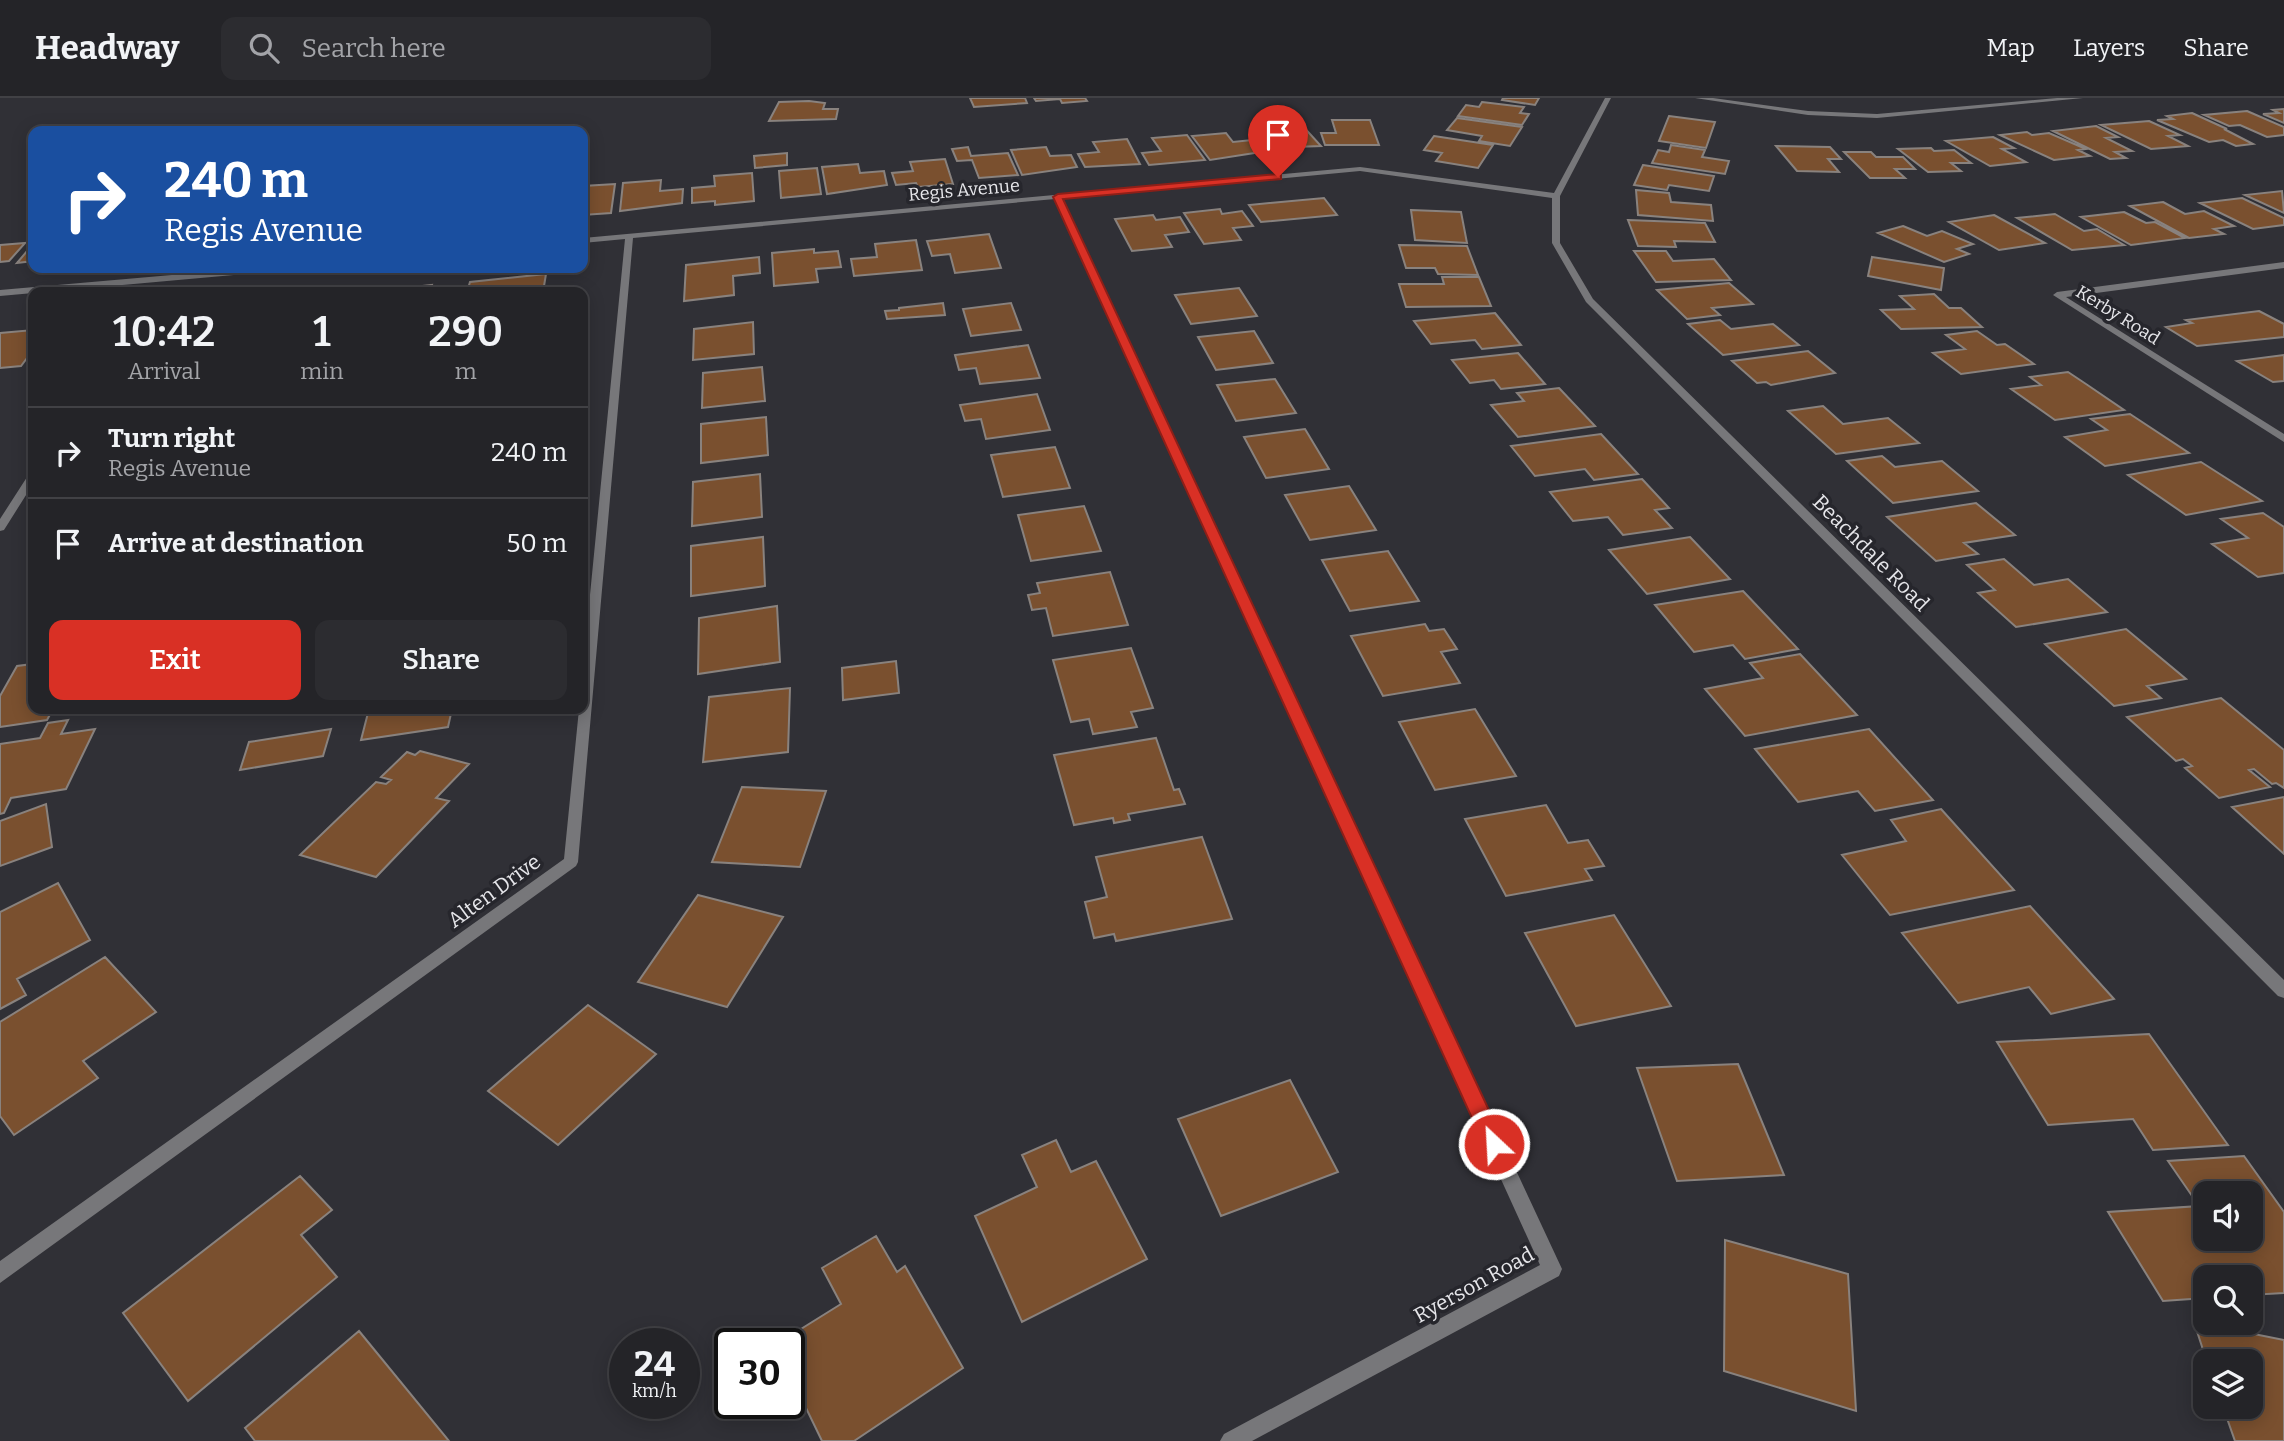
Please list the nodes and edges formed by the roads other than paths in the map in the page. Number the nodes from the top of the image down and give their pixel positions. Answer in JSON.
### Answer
{"nodes":[{"id":1,"x":1608,"y":98,"type":"edge"},
{"id":2,"x":1698,"y":98,"type":"edge"},
{"id":3,"x":2080,"y":98,"type":"edge"},
{"id":4,"x":1058,"y":197,"type":"junction"},
{"id":5,"x":1556,"y":197,"type":"junction"},
{"id":6,"x":629,"y":236,"type":"junction"},
{"id":7,"x":588,"y":240,"type":"edge"},
{"id":8,"x":2284,"y":265,"type":"edge"},
{"id":9,"x":219,"y":273,"type":"edge"},
{"id":10,"x":160,"y":278,"type":"junction"},
{"id":11,"x":64,"y":287,"type":"edge"},
{"id":12,"x":155,"y":287,"type":"edge"},
{"id":13,"x":28,"y":290,"type":"edge"},
{"id":14,"x":0,"y":293,"type":"edge"},
{"id":15,"x":2284,"y":439,"type":"edge"},
{"id":16,"x":28,"y":485,"type":"edge"},
{"id":17,"x":0,"y":528,"type":"edge"},
{"id":18,"x":588,"y":679,"type":"edge"},
{"id":19,"x":585,"y":714,"type":"edge"},
{"id":20,"x":2284,"y":991,"type":"edge"},
{"id":21,"x":0,"y":1273,"type":"edge"},
{"id":22,"x":1231,"y":1441,"type":"edge"}],
"edges":[{"from":1,"to":5,"type":"street","name":"Beachdale Road"},
{"from":2,"to":3,"type":"street"},
{"from":4,"to":5,"type":"street","name":"Regis Avenue"},
{"from":4,"to":6,"type":"street","name":"Regis Avenue"},
{"from":4,"to":22,"type":"street","name":"Ryerson Road"},
{"from":5,"to":20,"type":"street","name":"Beachdale Road"},
{"from":6,"to":7,"type":"street","name":"Regis Avenue"},
{"from":6,"to":18,"type":"street","name":"Alten Drive"},
{"from":8,"to":15,"type":"street","name":"Kerby Road"},
{"from":9,"to":10,"type":"street"},
{"from":10,"to":11,"type":"street"},
{"from":10,"to":12,"type":"street"},
{"from":13,"to":14,"type":"street"},
{"from":16,"to":17,"type":"street"},
{"from":19,"to":21,"type":"street","name":"Alten Drive"}]}
